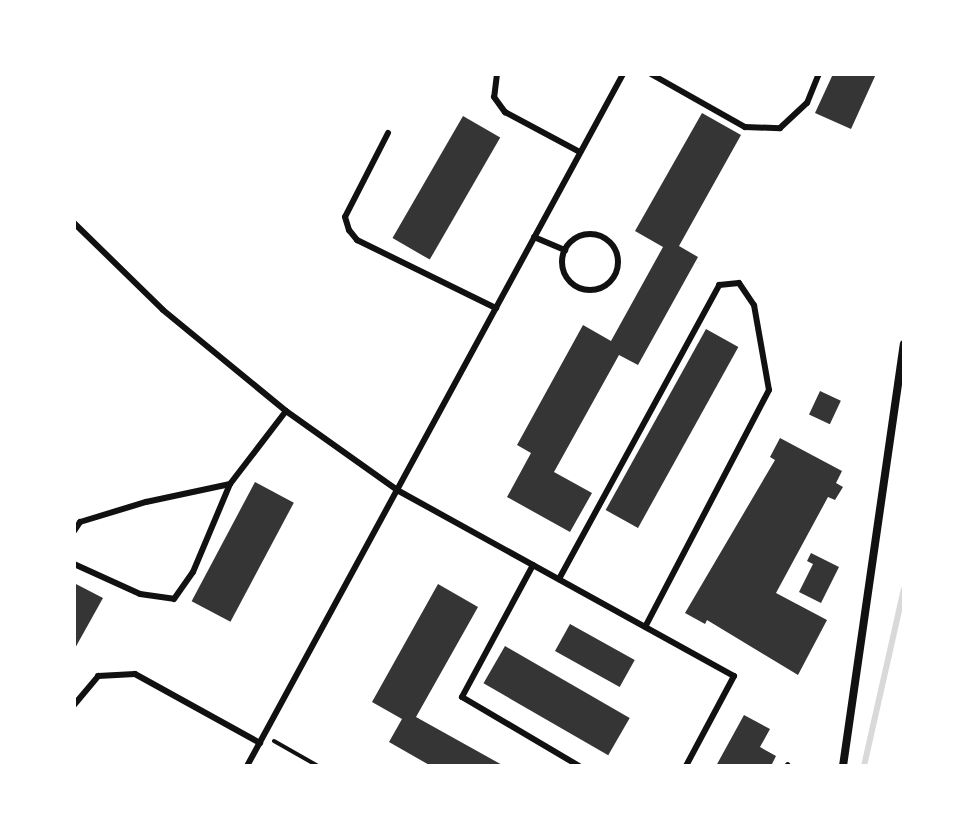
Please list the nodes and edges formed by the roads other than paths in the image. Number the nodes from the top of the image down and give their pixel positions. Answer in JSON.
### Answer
{"nodes":[{"id":1,"x":497,"y":74,"type":"edge"},
{"id":2,"x":623,"y":74,"type":"edge"},
{"id":3,"x":651,"y":74,"type":"edge"},
{"id":4,"x":819,"y":74,"type":"edge"},
{"id":5,"x":388,"y":133,"type":"dead end"},
{"id":6,"x":580,"y":152,"type":"junction"},
{"id":7,"x":74,"y":223,"type":"edge"},
{"id":8,"x":534,"y":237,"type":"junction"},
{"id":9,"x":565,"y":250,"type":"junction"},
{"id":10,"x":496,"y":308,"type":"junction"},
{"id":11,"x":904,"y":344,"type":"edge"},
{"id":12,"x":286,"y":411,"type":"junction"},
{"id":13,"x":230,"y":484,"type":"junction"},
{"id":14,"x":397,"y":490,"type":"junction"},
{"id":15,"x":74,"y":531,"type":"edge"},
{"id":16,"x":74,"y":564,"type":"edge"},
{"id":17,"x":533,"y":565,"type":"junction"},
{"id":18,"x":559,"y":579,"type":"junction"},
{"id":19,"x":645,"y":627,"type":"junction"},
{"id":20,"x":74,"y":705,"type":"edge"},
{"id":21,"x":262,"y":740,"type":"junction"},
{"id":22,"x":247,"y":766,"type":"edge"},
{"id":23,"x":579,"y":766,"type":"edge"},
{"id":24,"x":686,"y":766,"type":"edge"},
{"id":25,"x":843,"y":766,"type":"edge"}],
"edges":[{"from":1,"to":6,"type":"lane"},
{"from":2,"to":6,"type":"lane"},
{"from":3,"to":4,"type":"lane"},
{"from":5,"to":10,"type":"lane"},
{"from":6,"to":8,"type":"lane"},
{"from":7,"to":12,"type":"lane"},
{"from":8,"to":9,"type":"lane"},
{"from":8,"to":10,"type":"lane"},
{"from":9,"to":9,"type":"lane"},
{"from":10,"to":14,"type":"lane"},
{"from":11,"to":25,"type":"street"},
{"from":12,"to":13,"type":"lane"},
{"from":12,"to":14,"type":"lane"},
{"from":13,"to":15,"type":"lane"},
{"from":13,"to":16,"type":"lane"},
{"from":14,"to":17,"type":"lane"},
{"from":14,"to":21,"type":"lane"},
{"from":17,"to":18,"type":"lane"},
{"from":17,"to":23,"type":"lane"},
{"from":18,"to":19,"type":"lane"},
{"from":18,"to":19,"type":"lane"},
{"from":19,"to":24,"type":"lane"},
{"from":20,"to":21,"type":"lane"},
{"from":21,"to":22,"type":"lane"}]}
